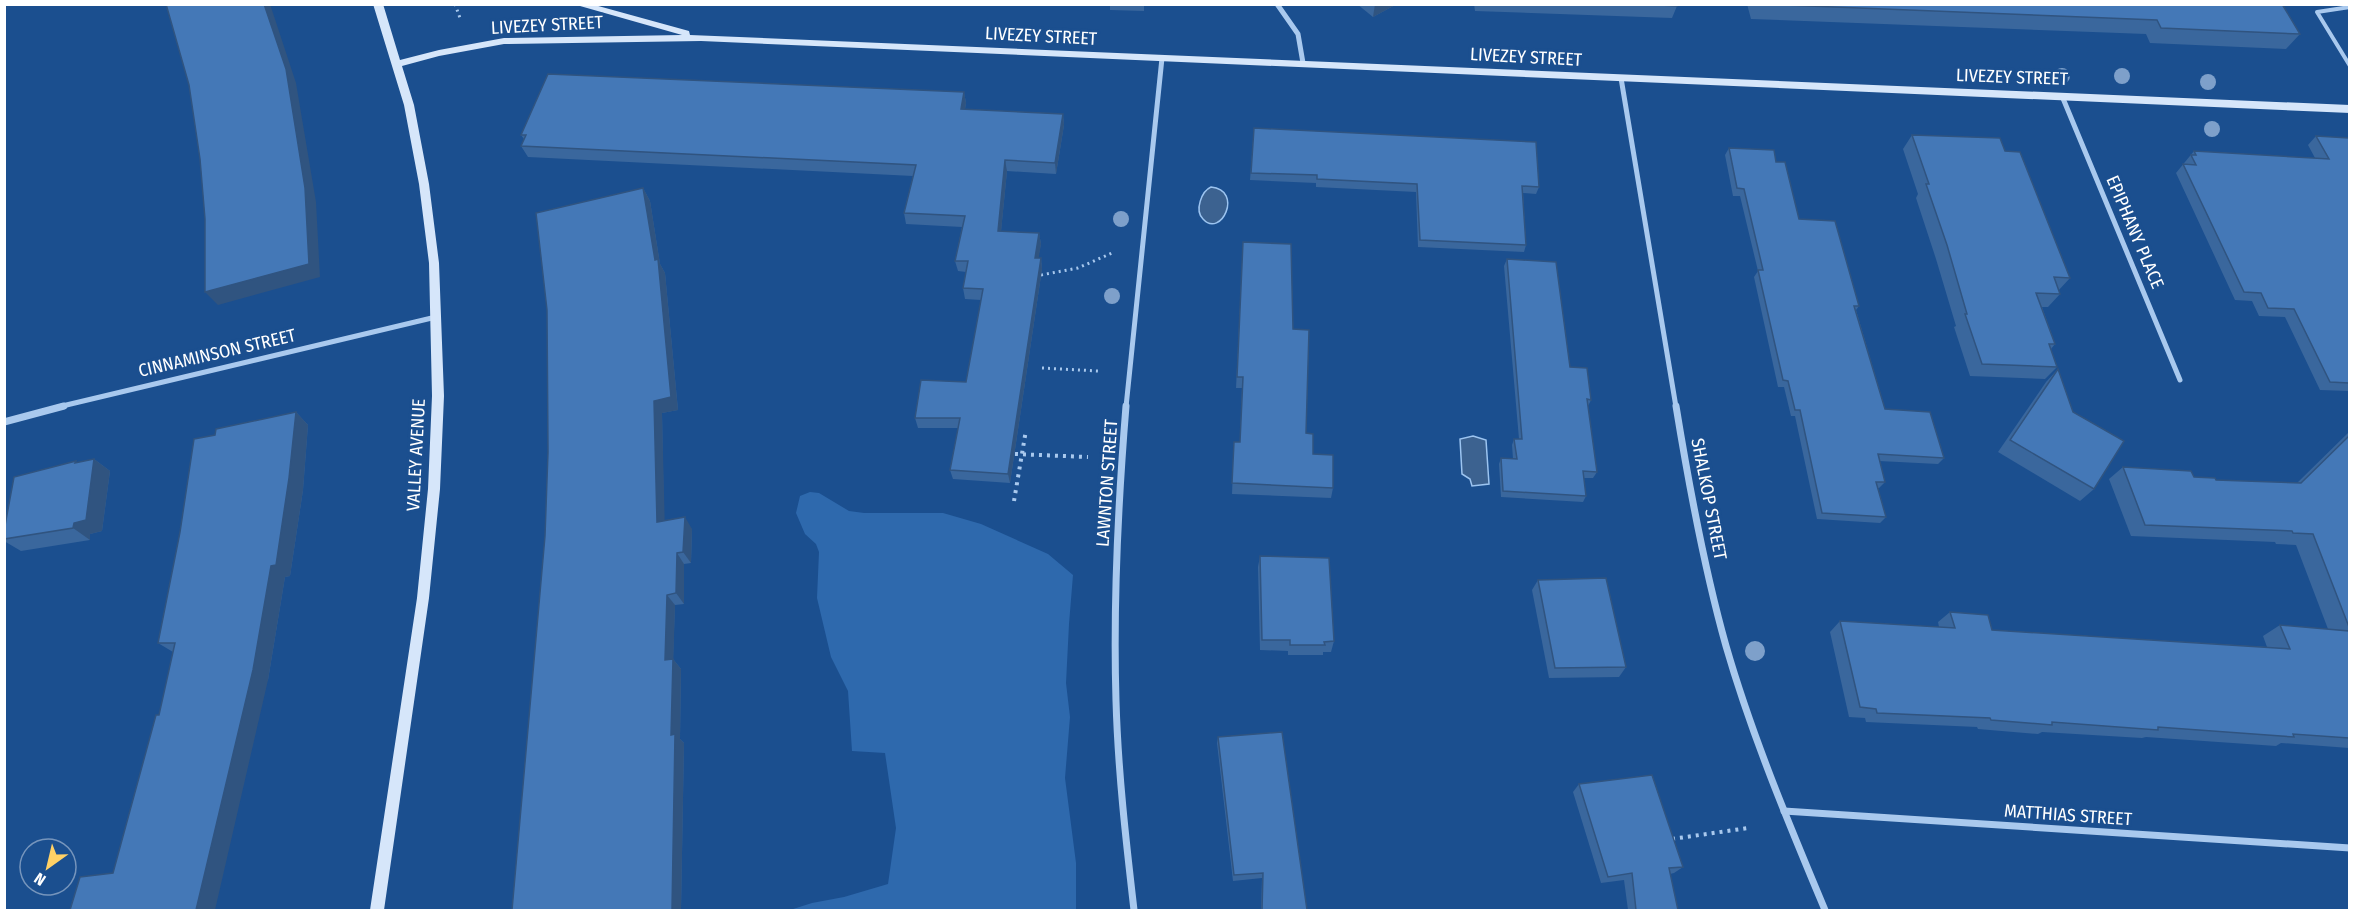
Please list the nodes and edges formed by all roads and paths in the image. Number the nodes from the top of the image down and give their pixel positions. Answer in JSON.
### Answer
{"nodes":[{"id":1,"x":378,"y":4,"type":"edge"},
{"id":2,"x":455,"y":4,"type":"edge"},
{"id":3,"x":577,"y":4,"type":"edge"},
{"id":4,"x":1277,"y":4,"type":"edge"},
{"id":5,"x":2349,"y":7,"type":"edge"},
{"id":6,"x":460,"y":18,"type":"dead end"},
{"id":7,"x":702,"y":38,"type":"junction"},
{"id":8,"x":1162,"y":58,"type":"junction"},
{"id":9,"x":1303,"y":63,"type":"junction"},
{"id":10,"x":398,"y":64,"type":"junction"},
{"id":11,"x":2349,"y":66,"type":"edge"},
{"id":12,"x":1621,"y":78,"type":"junction"},
{"id":13,"x":2062,"y":96,"type":"junction"},
{"id":14,"x":2349,"y":109,"type":"edge"},
{"id":15,"x":1112,"y":252,"type":"dead end"},
{"id":16,"x":1041,"y":275,"type":"edge"},
{"id":17,"x":437,"y":317,"type":"junction"},
{"id":18,"x":1042,"y":368,"type":"dead end"},
{"id":19,"x":1098,"y":370,"type":"dead end"},
{"id":20,"x":2180,"y":380,"type":"dead end"},
{"id":21,"x":4,"y":422,"type":"edge"},
{"id":22,"x":1026,"y":430,"type":"dead end"},
{"id":23,"x":1015,"y":454,"type":"edge"},
{"id":24,"x":1022,"y":454,"type":"junction"},
{"id":25,"x":1088,"y":457,"type":"dead end"},
{"id":26,"x":1014,"y":501,"type":"dead end"},
{"id":27,"x":1784,"y":811,"type":"junction"},
{"id":28,"x":1748,"y":828,"type":"dead end"},
{"id":29,"x":1672,"y":839,"type":"edge"},
{"id":30,"x":2349,"y":848,"type":"edge"},
{"id":31,"x":377,"y":910,"type":"edge"},
{"id":32,"x":1134,"y":910,"type":"edge"},
{"id":33,"x":1825,"y":910,"type":"edge"}],
"edges":[{"from":1,"to":10,"type":"street","name":"VALLEY AVENUE"},
{"from":2,"to":6,"type":"path"},
{"from":3,"to":7,"type":"street","name":"LIVEZEY STREET"},
{"from":4,"to":9,"type":"street"},
{"from":5,"to":11,"type":"lane"},
{"from":7,"to":8,"type":"street","name":"LIVEZEY STREET"},
{"from":7,"to":10,"type":"street","name":"LIVEZEY STREET"},
{"from":8,"to":9,"type":"street","name":"LIVEZEY STREET"},
{"from":8,"to":32,"type":"street","name":"LAWNTON STREET"},
{"from":9,"to":12,"type":"street","name":"LIVEZEY STREET"},
{"from":10,"to":17,"type":"street","name":"VALLEY AVENUE"},
{"from":12,"to":13,"type":"street","name":"LIVEZEY STREET"},
{"from":12,"to":27,"type":"street","name":"SHALKOP STREET"},
{"from":13,"to":14,"type":"street","name":"LIVEZEY STREET"},
{"from":13,"to":20,"type":"street","name":"EPIPHANY PLACE"},
{"from":15,"to":16,"type":"path"},
{"from":17,"to":21,"type":"street","name":"CINNAMINSON STREET"},
{"from":17,"to":31,"type":"street","name":"VALLEY AVENUE"},
{"from":18,"to":19,"type":"path"},
{"from":22,"to":24,"type":"path"},
{"from":23,"to":24,"type":"path"},
{"from":24,"to":25,"type":"path"},
{"from":24,"to":26,"type":"path"},
{"from":27,"to":30,"type":"street","name":"MATTHIAS STREET"},
{"from":27,"to":33,"type":"street","name":"SHALKOP STREET"},
{"from":28,"to":29,"type":"path"}]}
